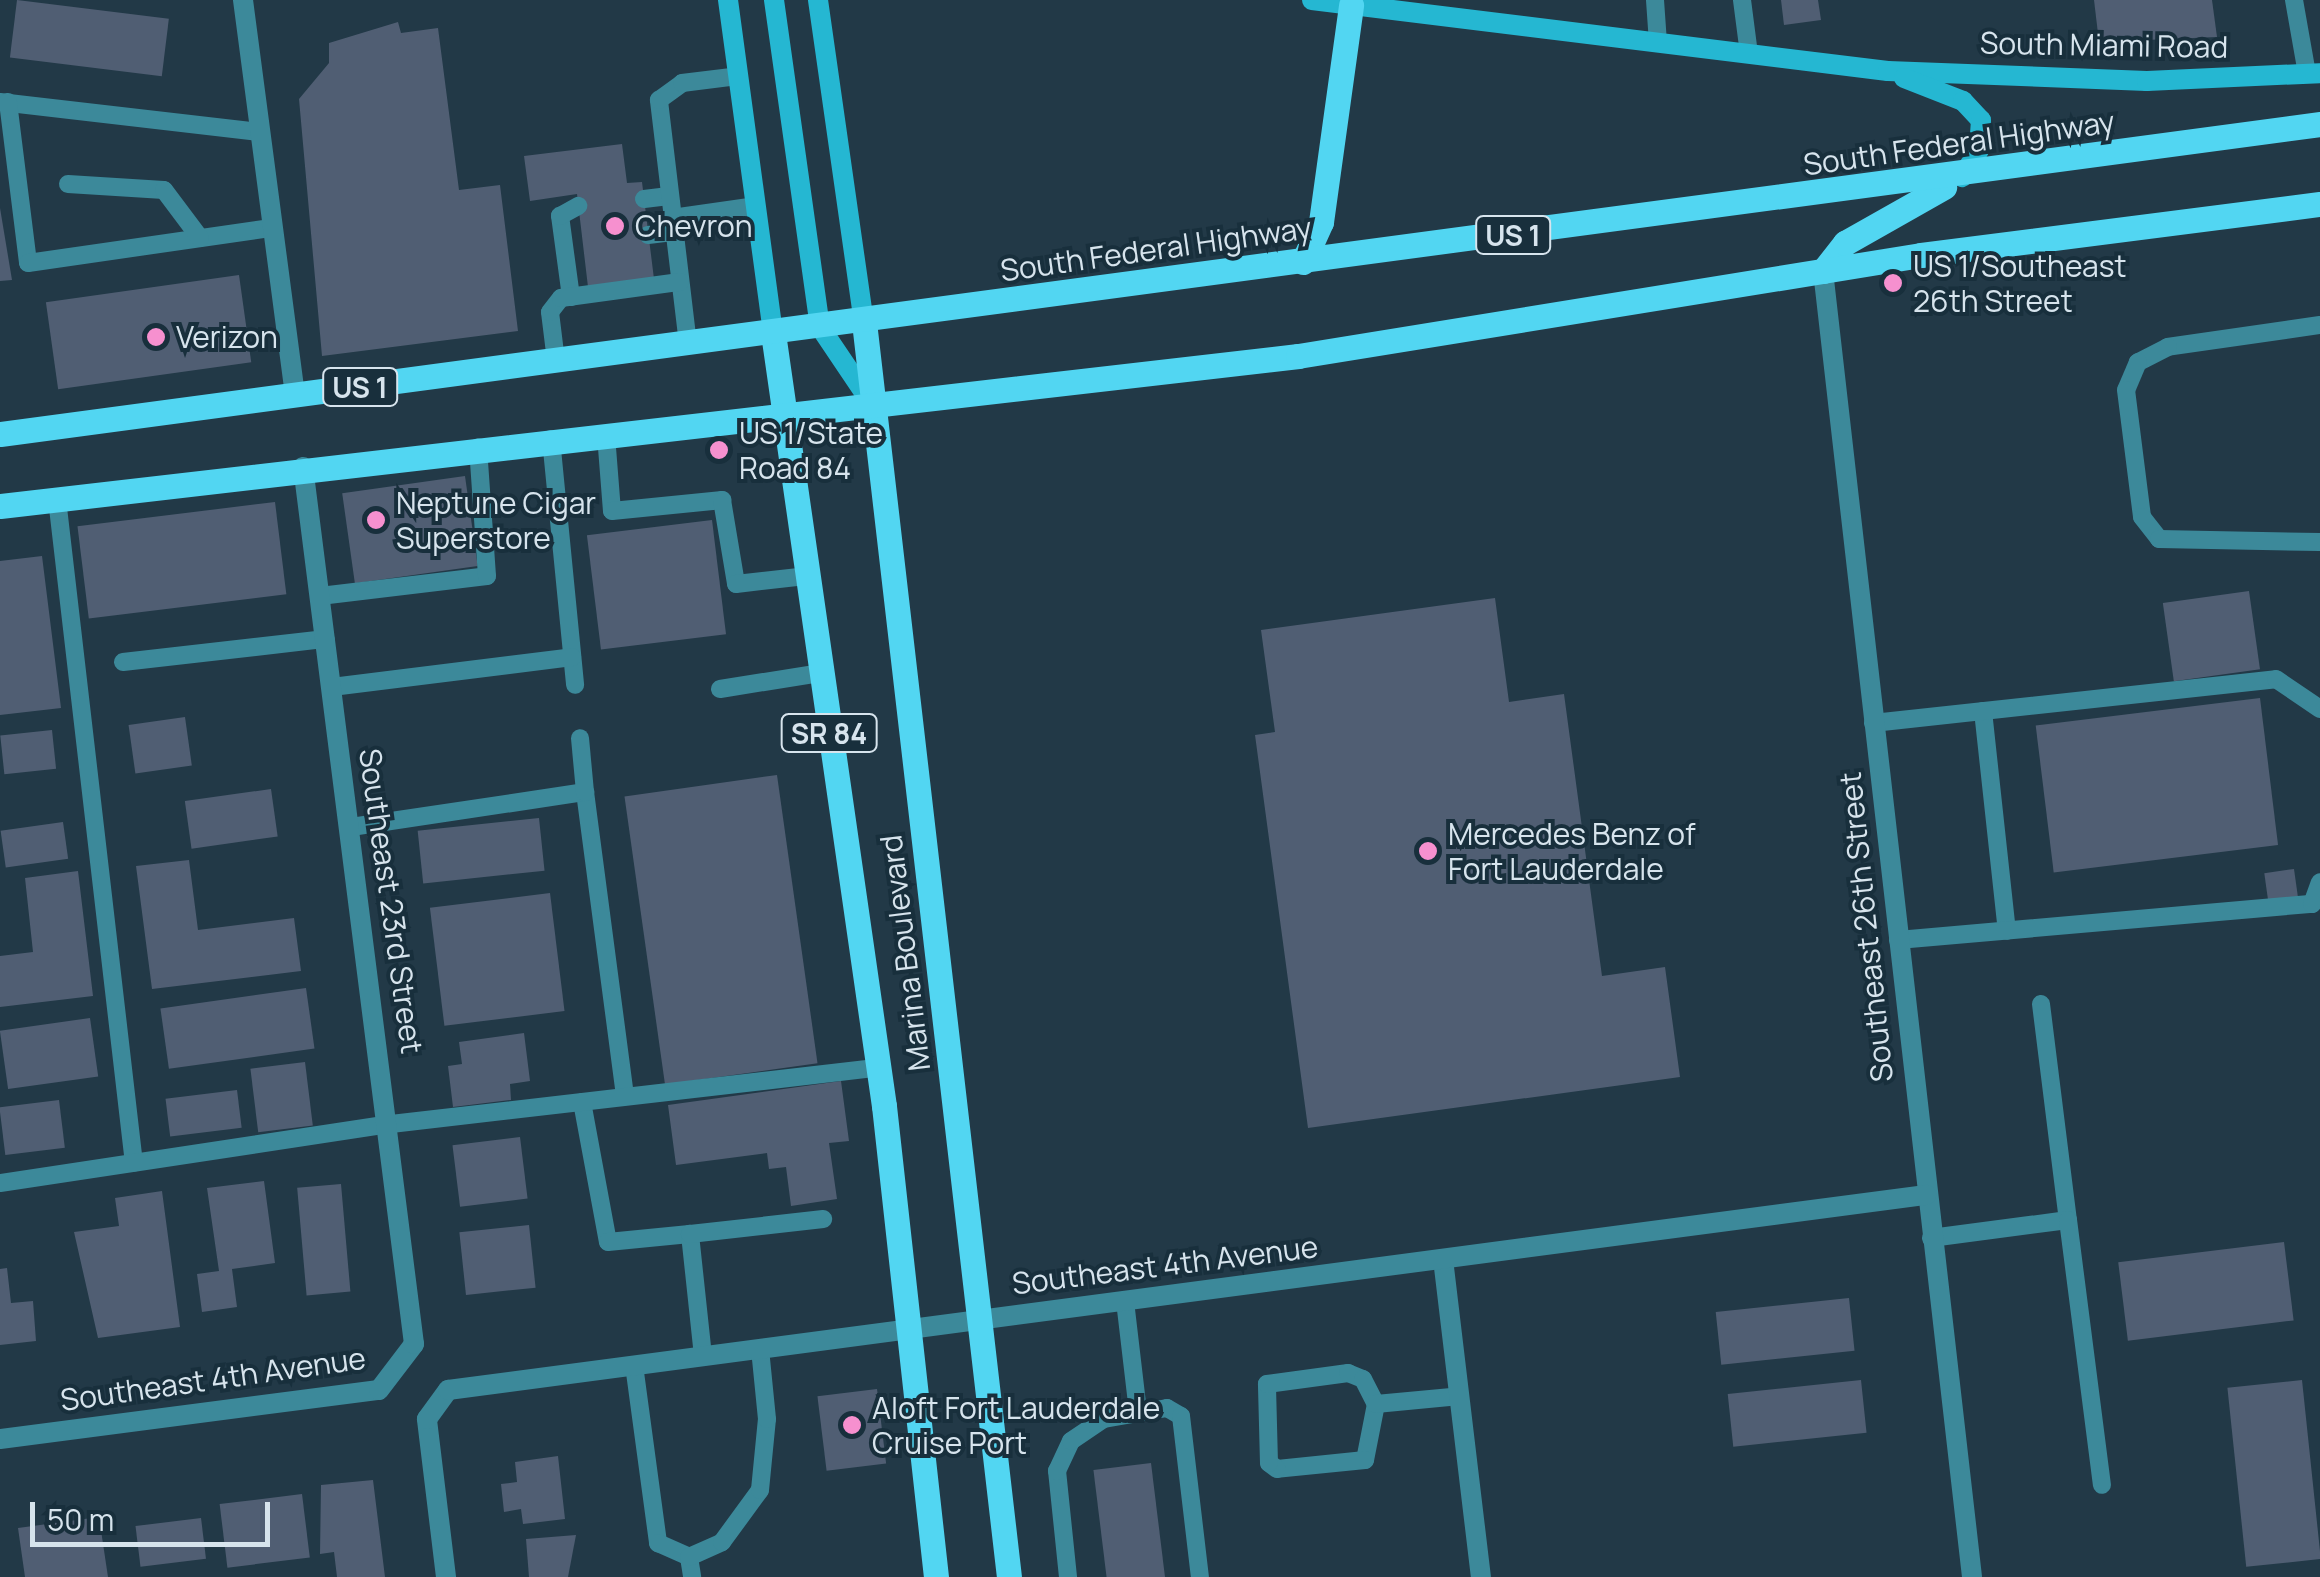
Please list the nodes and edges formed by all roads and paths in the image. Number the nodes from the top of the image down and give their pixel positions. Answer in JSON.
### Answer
{"nodes":[{"id":1,"x":243,"y":0,"type":"edge"},
{"id":2,"x":728,"y":0,"type":"edge"},
{"id":3,"x":774,"y":0,"type":"edge"},
{"id":4,"x":818,"y":0,"type":"edge"},
{"id":5,"x":1655,"y":0,"type":"edge"},
{"id":6,"x":1742,"y":0,"type":"edge"},
{"id":7,"x":2294,"y":0,"type":"edge"},
{"id":8,"x":1329,"y":2,"type":"edge"},
{"id":9,"x":1433,"y":7,"type":"edge"},
{"id":10,"x":1658,"y":43,"type":"junction"},
{"id":11,"x":1750,"y":54,"type":"junction"},
{"id":12,"x":1888,"y":71,"type":"junction"},
{"id":13,"x":2314,"y":73,"type":"edge"},
{"id":14,"x":738,"y":76,"type":"junction"},
{"id":15,"x":4,"y":102,"type":"edge"},
{"id":16,"x":2320,"y":124,"type":"edge"},
{"id":17,"x":260,"y":132,"type":"junction"},
{"id":18,"x":1962,"y":177,"type":"junction"},
{"id":19,"x":68,"y":184,"type":"dead end"},
{"id":20,"x":669,"y":196,"type":"junction"},
{"id":21,"x":644,"y":199,"type":"dead end"},
{"id":22,"x":2320,"y":204,"type":"edge"},
{"id":23,"x":578,"y":206,"type":"dead end"},
{"id":24,"x":756,"y":206,"type":"junction"},
{"id":25,"x":672,"y":225,"type":"junction"},
{"id":26,"x":272,"y":228,"type":"junction"},
{"id":27,"x":648,"y":235,"type":"dead end"},
{"id":28,"x":200,"y":238,"type":"junction"},
{"id":29,"x":1302,"y":262,"type":"junction"},
{"id":30,"x":1823,"y":270,"type":"junction"},
{"id":31,"x":680,"y":282,"type":"junction"},
{"id":32,"x":570,"y":297,"type":"junction"},
{"id":33,"x":864,"y":322,"type":"junction"},
{"id":34,"x":2320,"y":325,"type":"edge"},
{"id":35,"x":820,"y":327,"type":"junction"},
{"id":36,"x":774,"y":333,"type":"junction"},
{"id":37,"x":688,"y":344,"type":"junction"},
{"id":38,"x":556,"y":361,"type":"junction"},
{"id":39,"x":295,"y":395,"type":"junction"},
{"id":40,"x":876,"y":410,"type":"junction"},
{"id":41,"x":784,"y":418,"type":"junction"},
{"id":42,"x":0,"y":434,"type":"edge"},
{"id":43,"x":606,"y":434,"type":"junction"},
{"id":44,"x":551,"y":440,"type":"junction"},
{"id":45,"x":478,"y":447,"type":"junction"},
{"id":46,"x":303,"y":467,"type":"junction"},
{"id":47,"x":57,"y":498,"type":"junction"},
{"id":48,"x":0,"y":506,"type":"edge"},
{"id":49,"x":2320,"y":542,"type":"edge"},
{"id":50,"x":806,"y":576,"type":"junction"},
{"id":51,"x":320,"y":596,"type":"junction"},
{"id":52,"x":326,"y":640,"type":"junction"},
{"id":53,"x":572,"y":657,"type":"junction"},
{"id":54,"x":123,"y":662,"type":"dead end"},
{"id":55,"x":820,"y":673,"type":"junction"},
{"id":56,"x":575,"y":685,"type":"dead end"},
{"id":57,"x":332,"y":687,"type":"junction"},
{"id":58,"x":720,"y":689,"type":"dead end"},
{"id":59,"x":2320,"y":709,"type":"edge"},
{"id":60,"x":1983,"y":711,"type":"junction"},
{"id":61,"x":1873,"y":723,"type":"junction"},
{"id":62,"x":580,"y":738,"type":"dead end"},
{"id":63,"x":585,"y":792,"type":"junction"},
{"id":64,"x":351,"y":827,"type":"junction"},
{"id":65,"x":2320,"y":882,"type":"edge"},
{"id":66,"x":2007,"y":931,"type":"junction"},
{"id":67,"x":1898,"y":940,"type":"junction"},
{"id":68,"x":2042,"y":1004,"type":"dead end"},
{"id":69,"x":878,"y":1068,"type":"junction"},
{"id":70,"x":625,"y":1096,"type":"junction"},
{"id":71,"x":582,"y":1102,"type":"junction"},
{"id":72,"x":390,"y":1124,"type":"junction"},
{"id":73,"x":134,"y":1163,"type":"junction"},
{"id":74,"x":0,"y":1183,"type":"edge"},
{"id":75,"x":1926,"y":1195,"type":"junction"},
{"id":76,"x":823,"y":1219,"type":"dead end"},
{"id":77,"x":2068,"y":1220,"type":"junction"},
{"id":78,"x":690,"y":1234,"type":"junction"},
{"id":79,"x":1931,"y":1238,"type":"junction"},
{"id":80,"x":1443,"y":1259,"type":"junction"},
{"id":81,"x":1125,"y":1301,"type":"junction"},
{"id":82,"x":980,"y":1320,"type":"junction"},
{"id":83,"x":907,"y":1328,"type":"junction"},
{"id":84,"x":414,"y":1344,"type":"joint"},
{"id":85,"x":760,"y":1349,"type":"junction"},
{"id":86,"x":703,"y":1356,"type":"junction"},
{"id":87,"x":634,"y":1366,"type":"junction"},
{"id":88,"x":1460,"y":1396,"type":"junction"},
{"id":89,"x":1376,"y":1404,"type":"junction"},
{"id":90,"x":1138,"y":1412,"type":"junction"},
{"id":91,"x":0,"y":1439,"type":"edge"},
{"id":92,"x":2102,"y":1485,"type":"dead end"},
{"id":93,"x":689,"y":1557,"type":"junction"},
{"id":94,"x":446,"y":1577,"type":"edge"},
{"id":95,"x":692,"y":1577,"type":"edge"},
{"id":96,"x":936,"y":1577,"type":"edge"},
{"id":97,"x":1009,"y":1577,"type":"edge"},
{"id":98,"x":1068,"y":1577,"type":"edge"},
{"id":99,"x":1200,"y":1577,"type":"edge"},
{"id":100,"x":1481,"y":1577,"type":"edge"},
{"id":101,"x":1972,"y":1577,"type":"edge"}],
"edges":[{"from":1,"to":17,"type":"street"},
{"from":2,"to":14,"type":"street","number":"SR 84"},
{"from":3,"to":35,"type":"street"},
{"from":4,"to":33,"type":"street","number":"SR 84"},
{"from":5,"to":10,"type":"lane"},
{"from":6,"to":11,"type":"lane"},
{"from":7,"to":13,"type":"lane"},
{"from":8,"to":9,"type":"street","name":"South Miami Road"},
{"from":8,"to":29,"type":"main road"},
{"from":9,"to":10,"type":"street","name":"South Miami Road"},
{"from":10,"to":11,"type":"street","name":"South Miami Road"},
{"from":11,"to":12,"type":"street","name":"South Miami Road"},
{"from":12,"to":13,"type":"street","name":"South Miami Road"},
{"from":12,"to":18,"type":"street","name":"South Miami Road"},
{"from":14,"to":20,"type":"lane"},
{"from":14,"to":24,"type":"street","number":"SR 84"},
{"from":15,"to":17,"type":"lane"},
{"from":15,"to":28,"type":"lane"},
{"from":16,"to":18,"type":"main road","name":"South Federal Highway","number":"US 1"},
{"from":17,"to":26,"type":"street"},
{"from":18,"to":29,"type":"main road","name":"South Federal Highway","number":"US 1"},
{"from":18,"to":30,"type":"main road"},
{"from":19,"to":28,"type":"lane"},
{"from":20,"to":21,"type":"lane"},
{"from":20,"to":25,"type":"lane"},
{"from":22,"to":30,"type":"main road"},
{"from":23,"to":32,"type":"lane"},
{"from":24,"to":25,"type":"lane"},
{"from":24,"to":36,"type":"street","number":"SR 84"},
{"from":25,"to":27,"type":"lane"},
{"from":25,"to":31,"type":"lane"},
{"from":26,"to":28,"type":"lane"},
{"from":26,"to":39,"type":"street"},
{"from":29,"to":33,"type":"main road","name":"South Federal Highway","number":"US 1"},
{"from":30,"to":40,"type":"main road"},
{"from":30,"to":61,"type":"street","name":"Southeast 26th Street"},
{"from":31,"to":32,"type":"lane"},
{"from":31,"to":37,"type":"lane"},
{"from":32,"to":38,"type":"lane"},
{"from":33,"to":35,"type":"main road","name":"South Federal Highway","number":"US 1"},
{"from":33,"to":40,"type":"main road","name":"Marina Boulevard","number":"SR 84"},
{"from":34,"to":49,"type":"lane"},
{"from":35,"to":36,"type":"main road","name":"South Federal Highway","number":"US 1"},
{"from":35,"to":40,"type":"street"},
{"from":36,"to":37,"type":"main road","name":"South Federal Highway","number":"US 1"},
{"from":36,"to":41,"type":"main road","name":"Marina Boulevard","number":"SR 84"},
{"from":37,"to":38,"type":"main road","name":"South Federal Highway","number":"US 1"},
{"from":38,"to":39,"type":"main road","name":"South Federal Highway","number":"US 1"},
{"from":39,"to":42,"type":"main road","name":"South Federal Highway","number":"US 1"},
{"from":40,"to":41,"type":"main road"},
{"from":40,"to":82,"type":"main road","name":"Marina Boulevard","number":"SR 84"},
{"from":41,"to":43,"type":"main road"},
{"from":41,"to":50,"type":"main road","name":"Marina Boulevard","number":"SR 84"},
{"from":43,"to":44,"type":"main road"},
{"from":43,"to":50,"type":"lane"},
{"from":44,"to":45,"type":"main road"},
{"from":44,"to":53,"type":"lane"},
{"from":45,"to":46,"type":"main road"},
{"from":45,"to":51,"type":"lane"},
{"from":46,"to":47,"type":"main road"},
{"from":46,"to":51,"type":"street","name":"Southeast 23rd Street"},
{"from":47,"to":48,"type":"main road"},
{"from":47,"to":73,"type":"lane"},
{"from":50,"to":55,"type":"main road","name":"Marina Boulevard","number":"SR 84"},
{"from":51,"to":52,"type":"street","name":"Southeast 23rd Street"},
{"from":52,"to":54,"type":"lane"},
{"from":52,"to":57,"type":"street","name":"Southeast 23rd Street"},
{"from":53,"to":56,"type":"lane"},
{"from":53,"to":57,"type":"lane"},
{"from":55,"to":58,"type":"lane"},
{"from":55,"to":69,"type":"main road","name":"Marina Boulevard","number":"SR 84"},
{"from":57,"to":64,"type":"street","name":"Southeast 23rd Street"},
{"from":59,"to":60,"type":"lane"},
{"from":60,"to":61,"type":"lane"},
{"from":60,"to":66,"type":"lane"},
{"from":61,"to":67,"type":"street","name":"Southeast 26th Street"},
{"from":62,"to":63,"type":"lane"},
{"from":63,"to":64,"type":"lane"},
{"from":63,"to":70,"type":"lane"},
{"from":64,"to":72,"type":"street","name":"Southeast 23rd Street"},
{"from":65,"to":66,"type":"lane"},
{"from":66,"to":67,"type":"lane"},
{"from":67,"to":75,"type":"street","name":"Southeast 26th Street"},
{"from":68,"to":77,"type":"lane"},
{"from":69,"to":70,"type":"lane"},
{"from":69,"to":83,"type":"main road","name":"Marina Boulevard","number":"SR 84"},
{"from":70,"to":71,"type":"lane"},
{"from":71,"to":72,"type":"lane"},
{"from":71,"to":78,"type":"lane"},
{"from":72,"to":73,"type":"lane"},
{"from":72,"to":84,"type":"street","name":"Southeast 23rd Street"},
{"from":73,"to":74,"type":"lane"},
{"from":75,"to":79,"type":"street","name":"Southeast 26th Street"},
{"from":75,"to":80,"type":"street","name":"Southeast 4th Avenue"},
{"from":76,"to":78,"type":"lane"},
{"from":77,"to":79,"type":"lane"},
{"from":77,"to":92,"type":"lane"},
{"from":78,"to":86,"type":"lane"},
{"from":79,"to":101,"type":"street","name":"Southeast 26th Street"},
{"from":80,"to":81,"type":"street","name":"Southeast 4th Avenue"},
{"from":80,"to":88,"type":"street"},
{"from":81,"to":82,"type":"street","name":"Southeast 4th Avenue"},
{"from":81,"to":90,"type":"lane"},
{"from":82,"to":83,"type":"street","name":"Southeast 4th Avenue"},
{"from":82,"to":97,"type":"main road","name":"Marina Boulevard","number":"SR 84"},
{"from":83,"to":85,"type":"street","name":"Southeast 4th Avenue"},
{"from":83,"to":96,"type":"main road","name":"Marina Boulevard","number":"SR 84"},
{"from":84,"to":91,"type":"street","name":"Southeast 4th Avenue"},
{"from":85,"to":86,"type":"street","name":"Southeast 4th Avenue"},
{"from":85,"to":93,"type":"lane"},
{"from":86,"to":87,"type":"street","name":"Southeast 4th Avenue"},
{"from":87,"to":93,"type":"lane"},
{"from":87,"to":94,"type":"street","name":"Southeast 4th Avenue"},
{"from":88,"to":89,"type":"lane"},
{"from":88,"to":100,"type":"street"},
{"from":89,"to":89,"type":"lane"},
{"from":90,"to":98,"type":"lane"},
{"from":90,"to":99,"type":"lane"},
{"from":93,"to":95,"type":"lane"}]}
